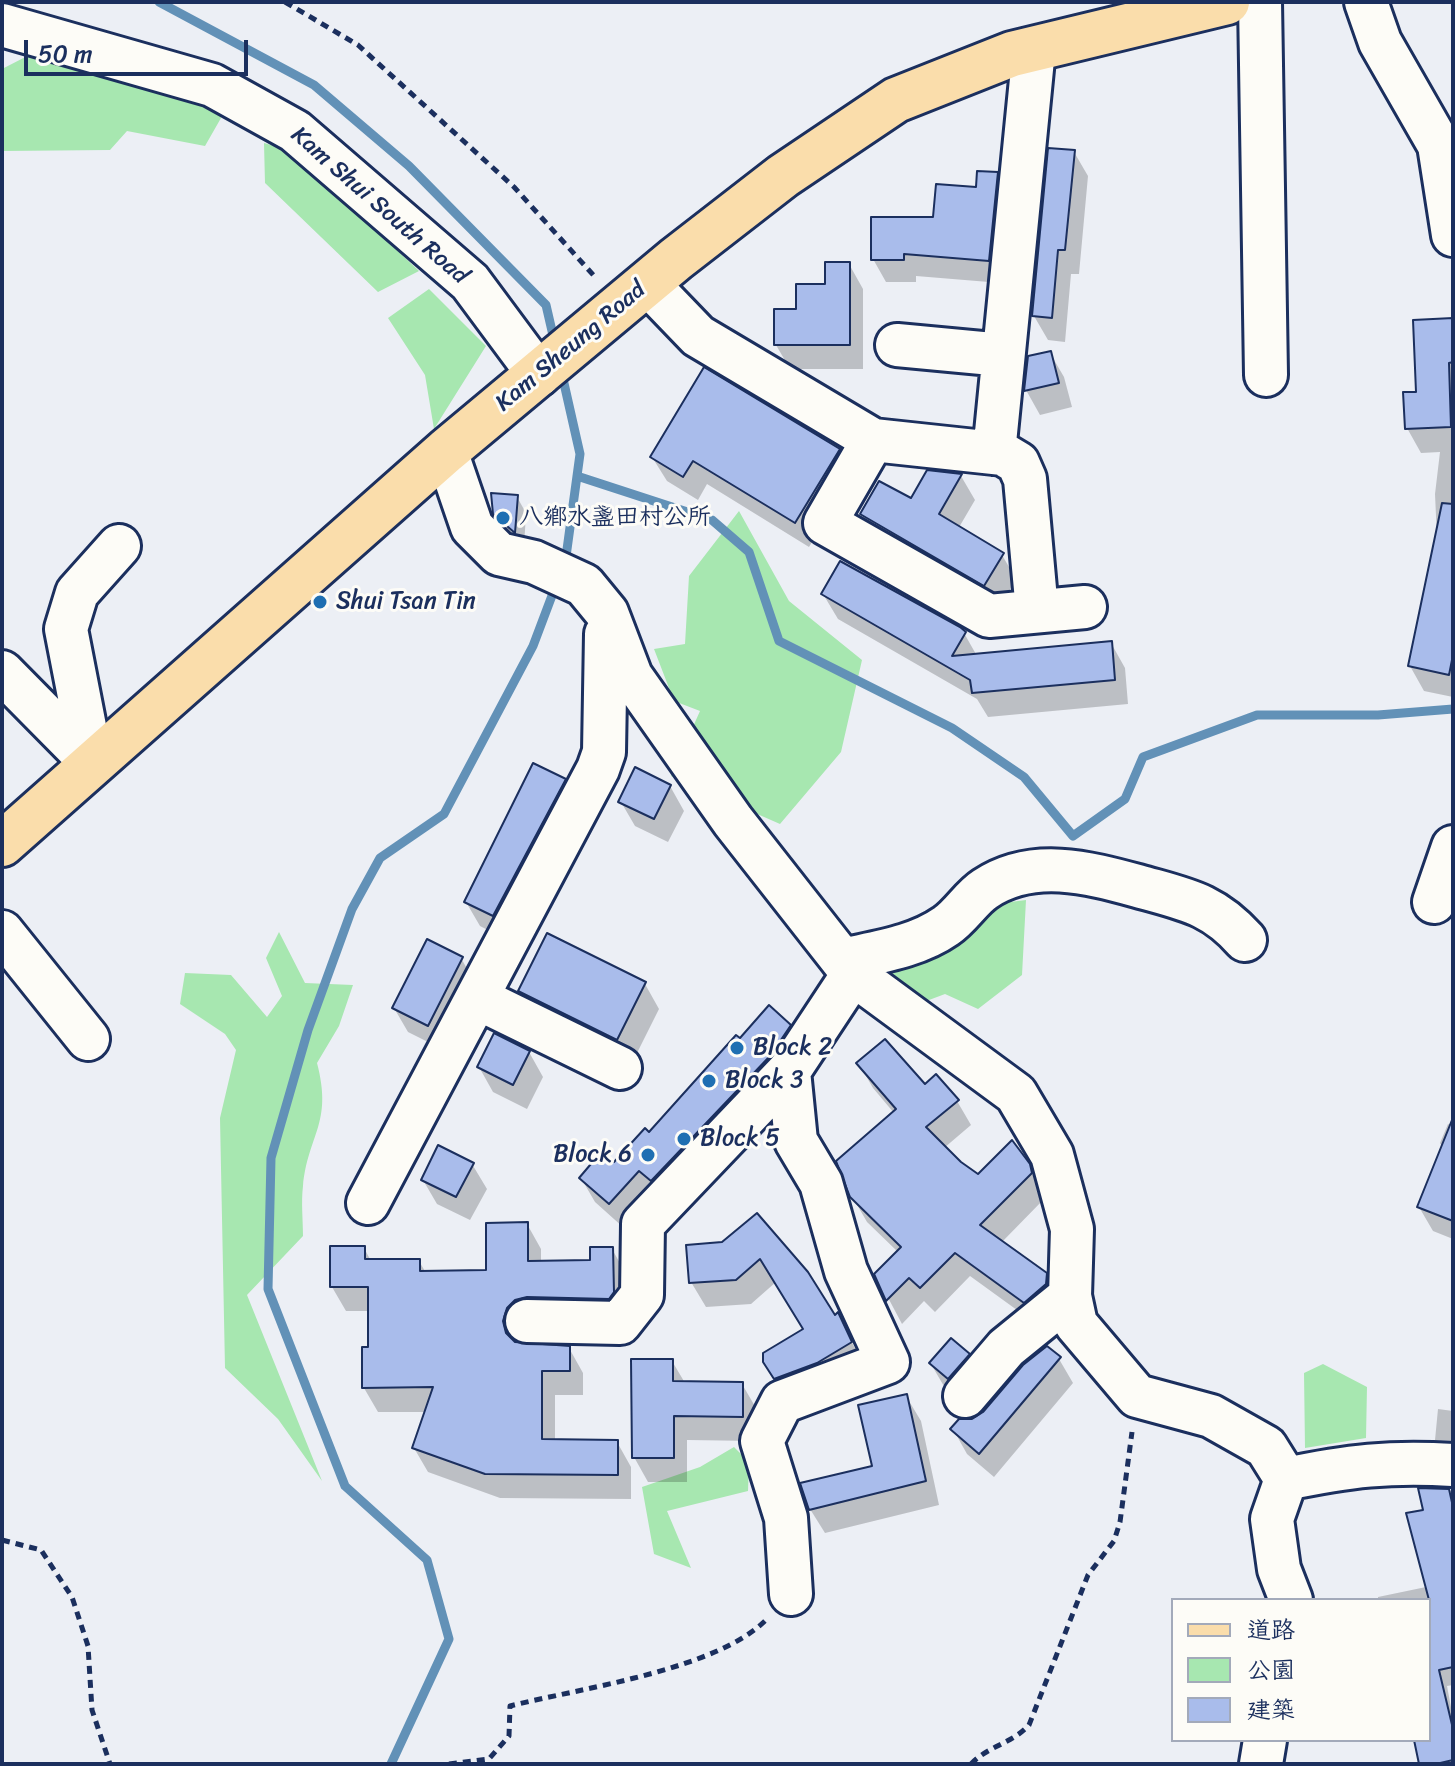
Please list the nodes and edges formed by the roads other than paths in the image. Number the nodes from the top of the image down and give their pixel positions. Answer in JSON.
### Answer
{"nodes":[{"id":1,"x":1227,"y":2,"type":"edge"},
{"id":2,"x":1260,"y":2,"type":"edge"},
{"id":3,"x":1366,"y":2,"type":"edge"},
{"id":4,"x":2,"y":25,"type":"edge"},
{"id":5,"x":1034,"y":49,"type":"junction"},
{"id":6,"x":1438,"y":121,"type":"edge"},
{"id":7,"x":1453,"y":235,"type":"edge"},
{"id":8,"x":634,"y":294,"type":"junction"},
{"id":9,"x":897,"y":345,"type":"dead end"},
{"id":10,"x":1003,"y":355,"type":"junction"},
{"id":11,"x":543,"y":371,"type":"junction"},
{"id":12,"x":1266,"y":375,"type":"dead end"},
{"id":13,"x":873,"y":440,"type":"junction"},
{"id":14,"x":446,"y":451,"type":"junction"},
{"id":15,"x":994,"y":453,"type":"junction"},
{"id":16,"x":119,"y":546,"type":"dead end"},
{"id":17,"x":596,"y":599,"type":"junction"},
{"id":18,"x":1085,"y":607,"type":"dead end"},
{"id":19,"x":1037,"y":611,"type":"junction"},
{"id":20,"x":2,"y":672,"type":"edge"},
{"id":21,"x":92,"y":763,"type":"junction"},
{"id":22,"x":2,"y":844,"type":"edge"},
{"id":23,"x":1453,"y":847,"type":"edge"},
{"id":24,"x":1434,"y":902,"type":"dead end"},
{"id":25,"x":2,"y":932,"type":"edge"},
{"id":26,"x":1245,"y":940,"type":"dead end"},
{"id":27,"x":848,"y":967,"type":"junction"},
{"id":28,"x":477,"y":998,"type":"junction"},
{"id":29,"x":88,"y":1039,"type":"dead end"},
{"id":30,"x":620,"y":1068,"type":"dead end"},
{"id":31,"x":789,"y":1071,"type":"junction"},
{"id":32,"x":368,"y":1203,"type":"dead end"},
{"id":33,"x":1070,"y":1296,"type":"junction"},
{"id":34,"x":527,"y":1321,"type":"dead end"},
{"id":35,"x":965,"y":1396,"type":"dead end"},
{"id":36,"x":1453,"y":1465,"type":"edge"},
{"id":37,"x":1286,"y":1479,"type":"junction"},
{"id":38,"x":791,"y":1594,"type":"road end"},
{"id":39,"x":1290,"y":1598,"type":"edge"},
{"id":40,"x":1265,"y":1742,"type":"edge"},
{"id":41,"x":1261,"y":1764,"type":"edge"}],
"edges":[{"from":1,"to":5,"type":"main road","name":"Kam Sheung Road"},
{"from":2,"to":12,"type":"street"},
{"from":3,"to":6,"type":"street"},
{"from":4,"to":11,"type":"street","name":"Kam Shui South Road"},
{"from":5,"to":8,"type":"main road","name":"Kam Sheung Road"},
{"from":5,"to":10,"type":"street"},
{"from":6,"to":7,"type":"street"},
{"from":8,"to":11,"type":"main road","name":"Kam Sheung Road"},
{"from":8,"to":13,"type":"street"},
{"from":9,"to":10,"type":"street"},
{"from":10,"to":15,"type":"street"},
{"from":11,"to":14,"type":"main road","name":"Kam Sheung Road"},
{"from":13,"to":15,"type":"street"},
{"from":13,"to":19,"type":"street"},
{"from":14,"to":17,"type":"street"},
{"from":14,"to":21,"type":"main road","name":"Kam Sheung Road"},
{"from":15,"to":19,"type":"street"},
{"from":16,"to":21,"type":"street"},
{"from":17,"to":27,"type":"street"},
{"from":17,"to":28,"type":"street"},
{"from":18,"to":19,"type":"street"},
{"from":20,"to":21,"type":"street"},
{"from":21,"to":22,"type":"main road","name":"Kam Sheung Road"},
{"from":23,"to":24,"type":"street"},
{"from":25,"to":29,"type":"street"},
{"from":26,"to":27,"type":"street"},
{"from":27,"to":31,"type":"street"},
{"from":27,"to":33,"type":"street"},
{"from":28,"to":30,"type":"street"},
{"from":28,"to":32,"type":"street"},
{"from":31,"to":34,"type":"street"},
{"from":31,"to":38,"type":"street"},
{"from":33,"to":35,"type":"street"},
{"from":33,"to":37,"type":"street"},
{"from":36,"to":37,"type":"street"},
{"from":37,"to":39,"type":"street"},
{"from":40,"to":41,"type":"street"}]}
